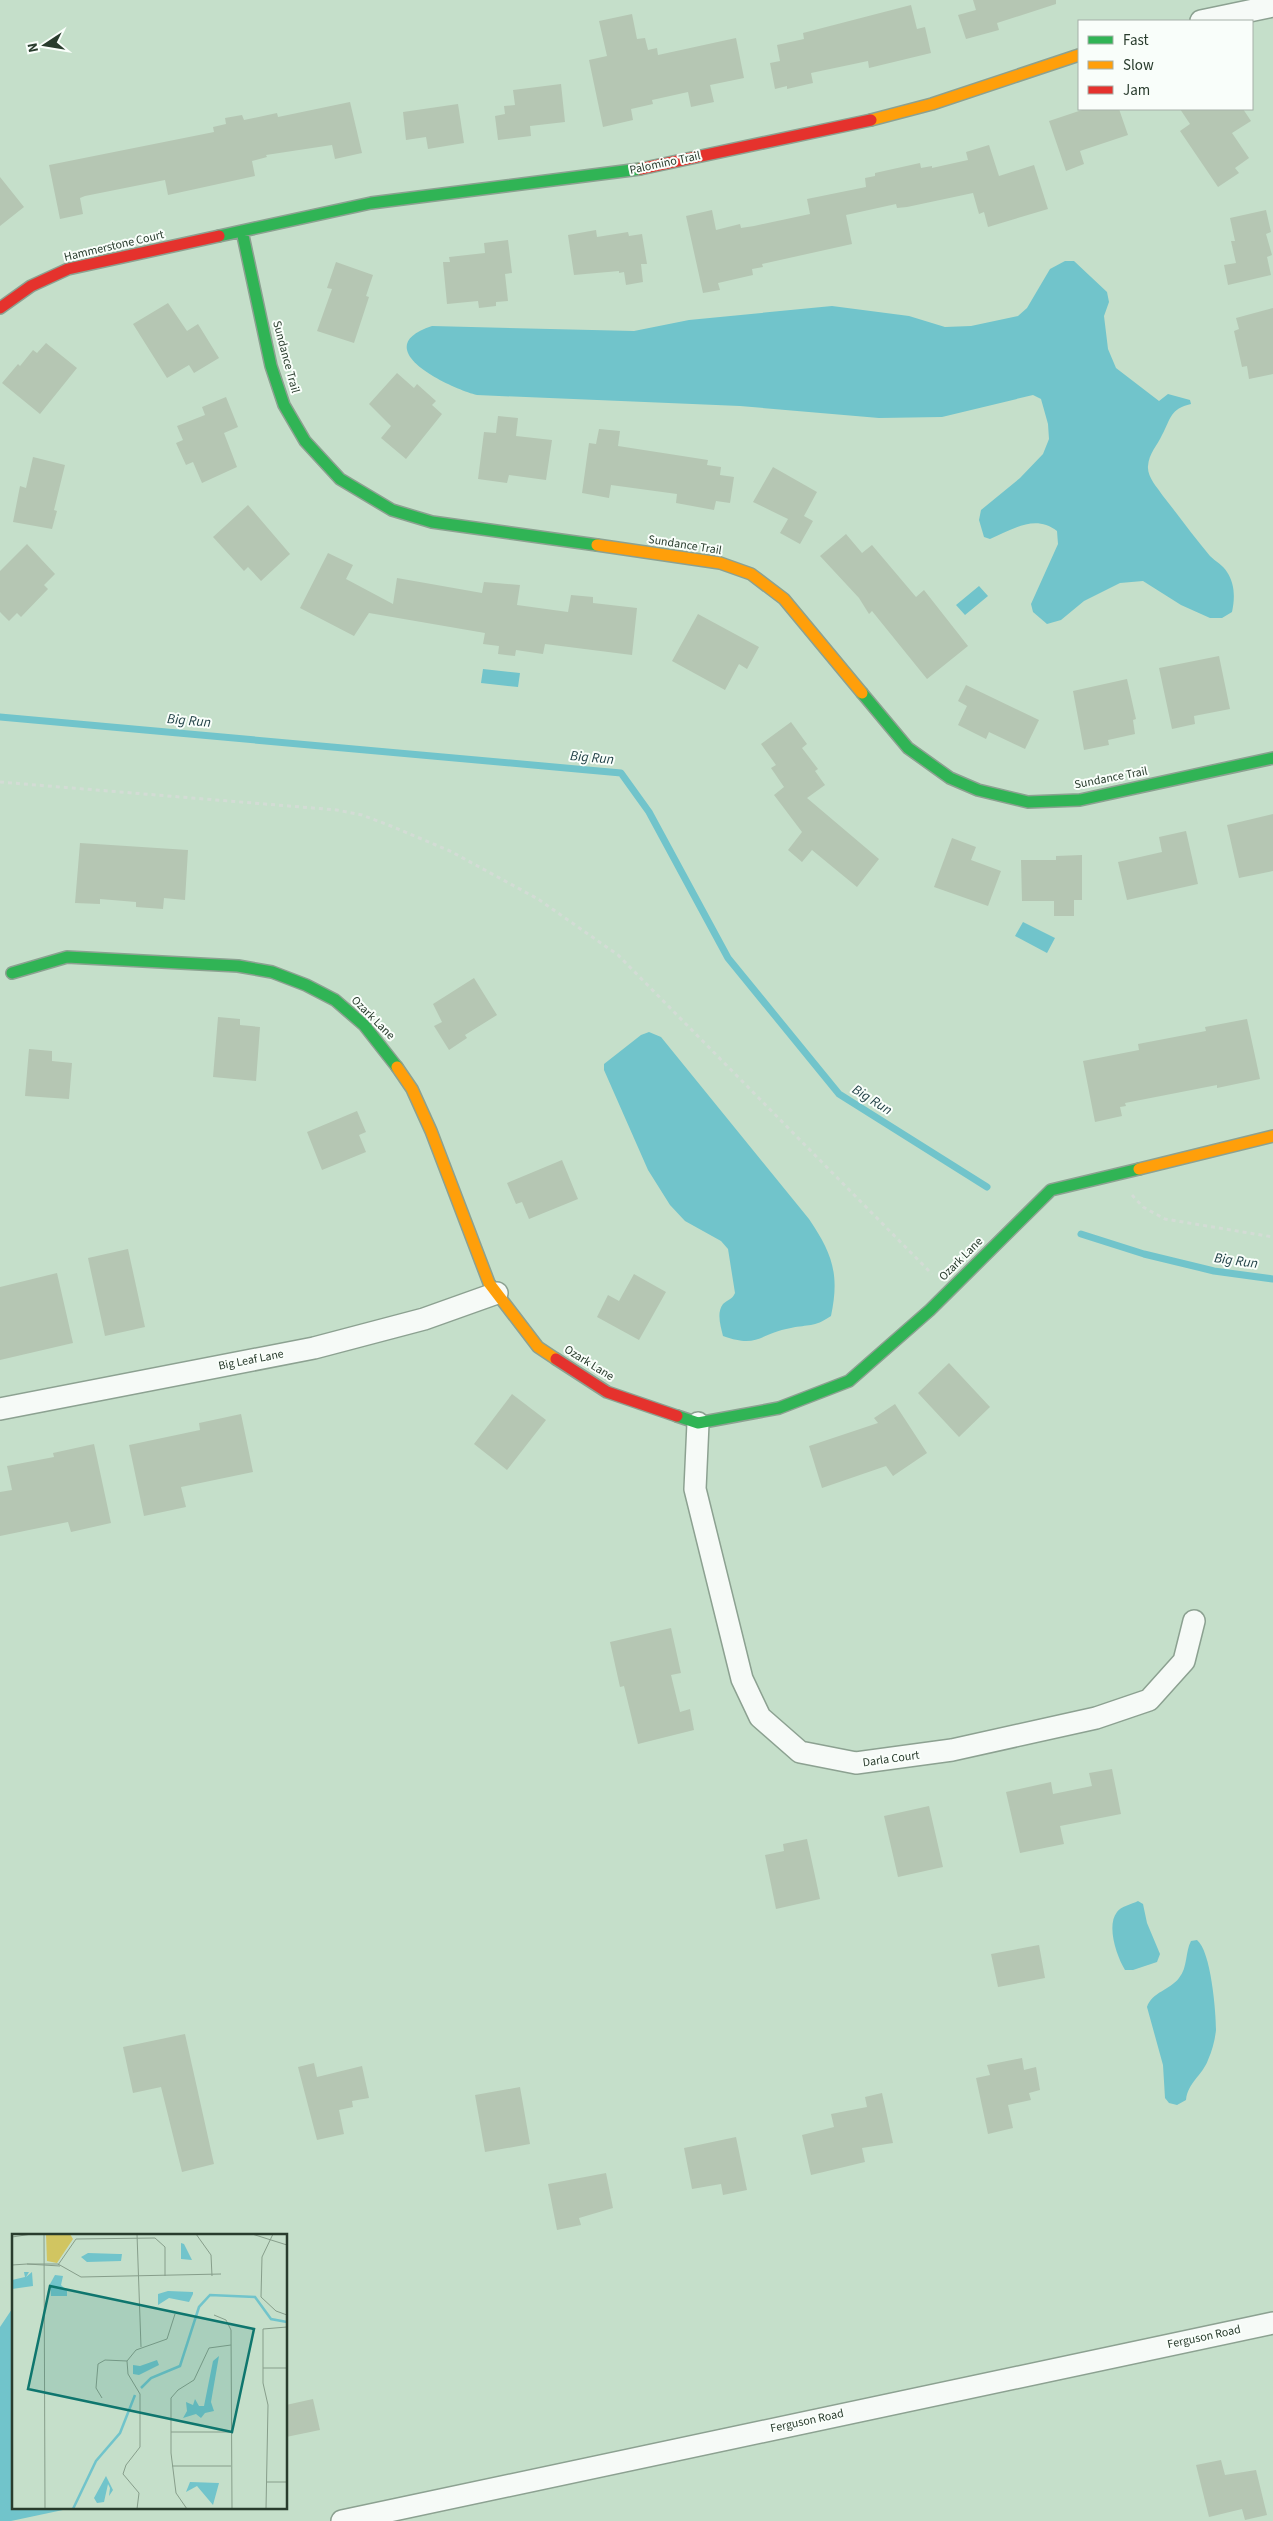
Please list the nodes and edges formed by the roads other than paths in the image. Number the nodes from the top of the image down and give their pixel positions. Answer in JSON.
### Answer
{"nodes":[{"id":1,"x":1273,"y":6,"type":"edge"},
{"id":2,"x":1206,"y":20,"type":"edge"},
{"id":3,"x":1078,"y":55,"type":"edge"},
{"id":4,"x":242,"y":231,"type":"junction"},
{"id":5,"x":0,"y":308,"type":"edge"},
{"id":6,"x":1273,"y":758,"type":"edge"},
{"id":7,"x":12,"y":972,"type":"dead end"},
{"id":8,"x":1273,"y":1136,"type":"edge"},
{"id":9,"x":497,"y":1293,"type":"junction"},
{"id":10,"x":0,"y":1409,"type":"edge"},
{"id":11,"x":698,"y":1423,"type":"junction"},
{"id":12,"x":1194,"y":1621,"type":"dead end"},
{"id":13,"x":1273,"y":2323,"type":"edge"},
{"id":14,"x":342,"y":2521,"type":"edge"}],
"edges":[{"from":1,"to":2,"type":"street"},
{"from":3,"to":4,"type":"street","name":"Palomino Trail"},
{"from":4,"to":5,"type":"street","name":"Hammerstone Court"},
{"from":4,"to":6,"type":"street","name":"Sundance Trail"},
{"from":7,"to":9,"type":"street","name":"Ozark Lane"},
{"from":8,"to":11,"type":"street","name":"Ozark Lane"},
{"from":9,"to":10,"type":"street","name":"Big Leaf Lane"},
{"from":9,"to":11,"type":"street","name":"Ozark Lane"},
{"from":11,"to":12,"type":"street","name":"Darla Court"},
{"from":13,"to":14,"type":"street","name":"Ferguson Road"}]}
